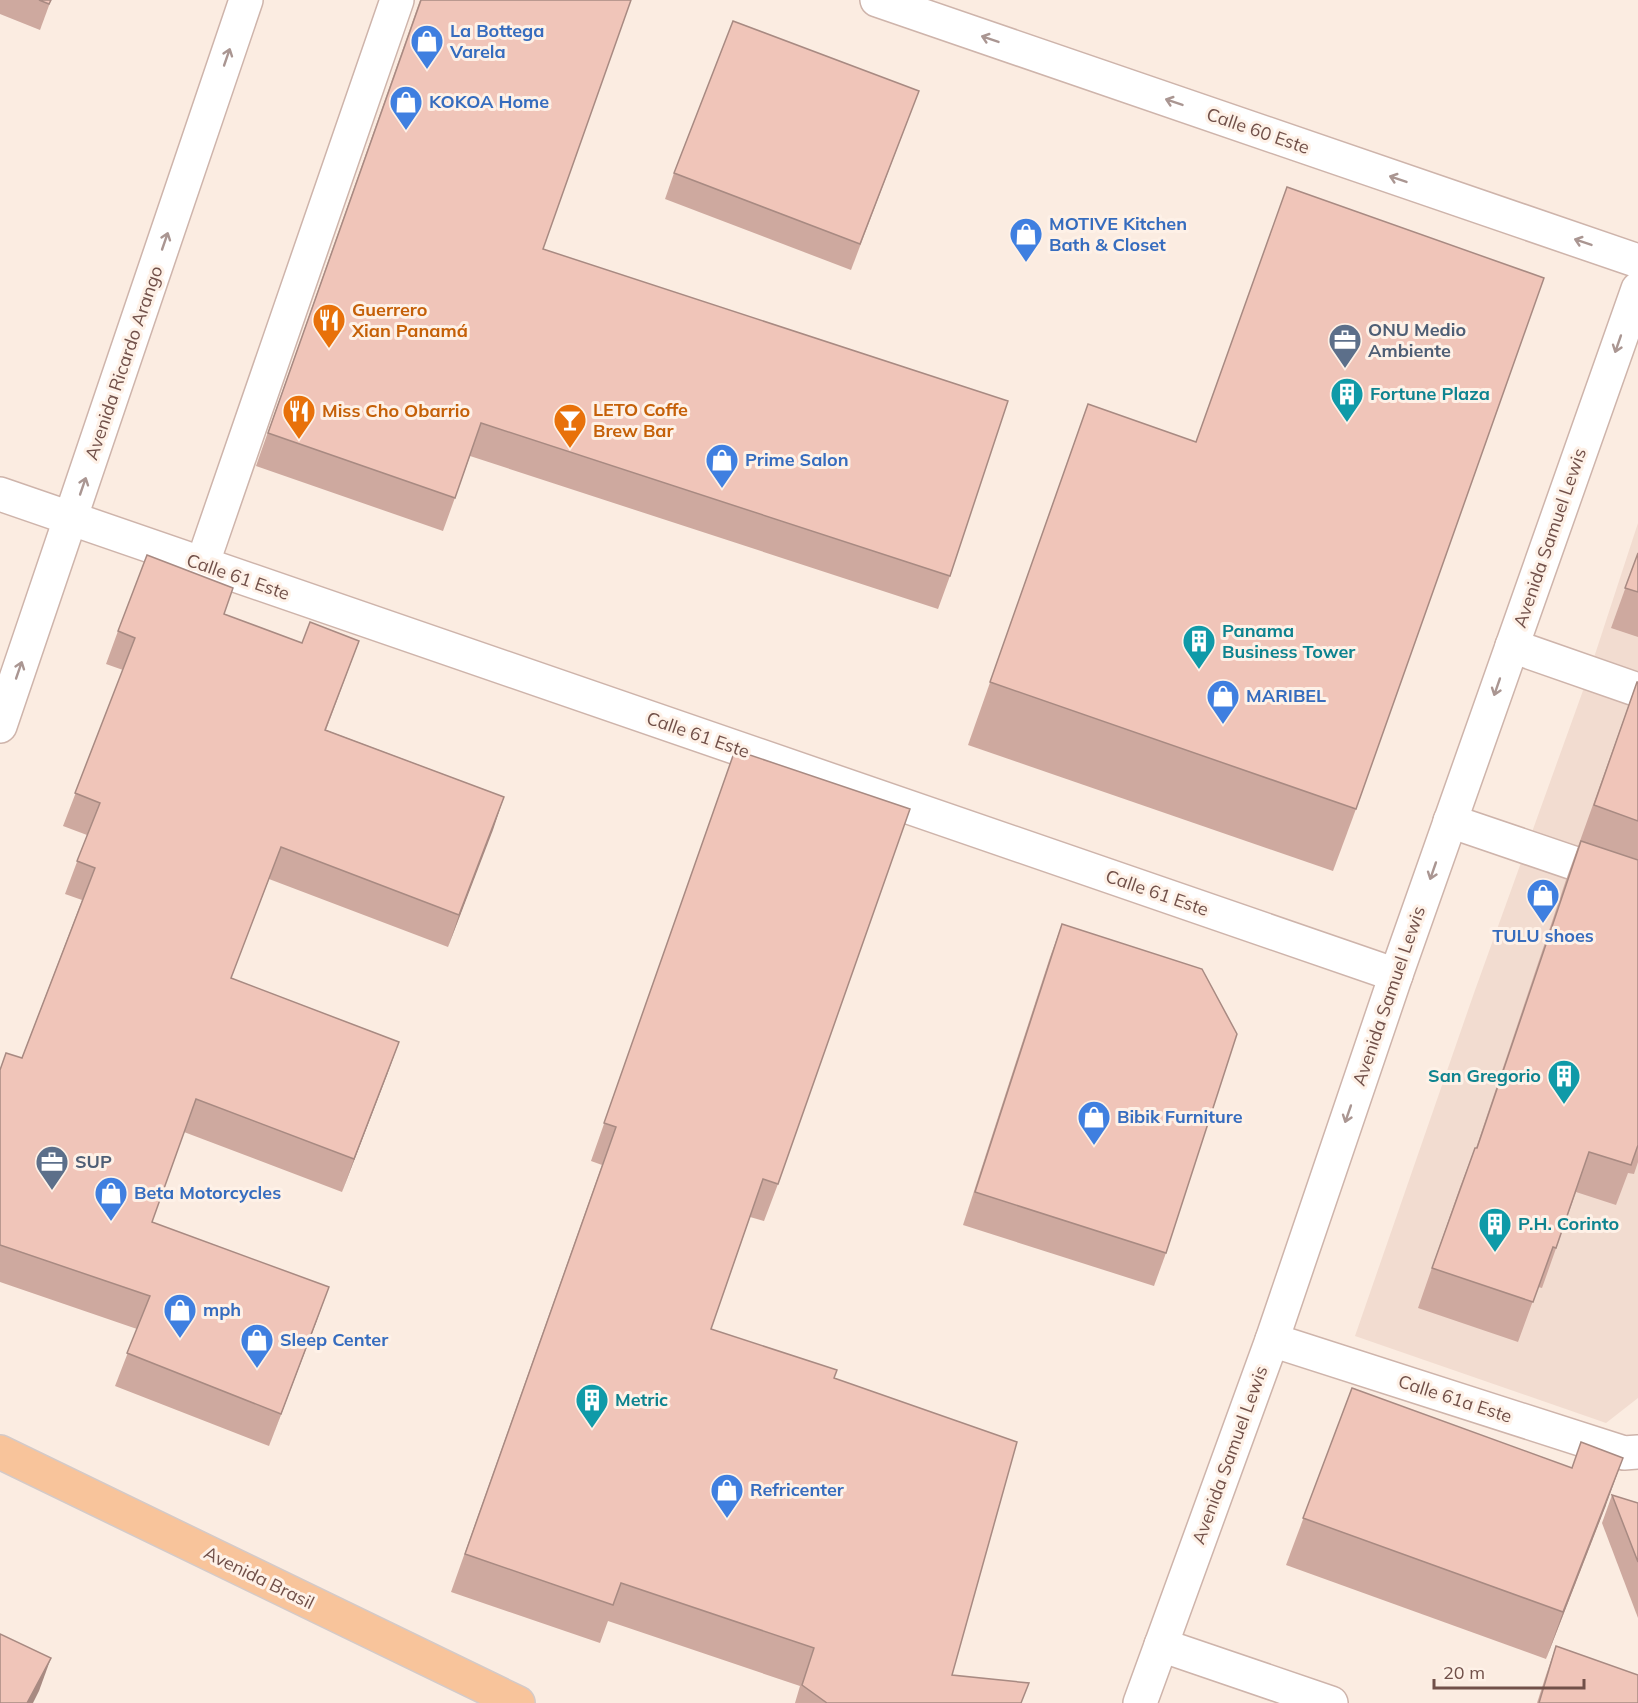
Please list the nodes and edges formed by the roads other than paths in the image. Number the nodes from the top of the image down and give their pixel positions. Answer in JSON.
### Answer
{"nodes":[{"id":1,"x":246,"y":0,"type":"edge"},
{"id":2,"x":398,"y":0,"type":"edge"},
{"id":3,"x":877,"y":0,"type":"edge"},
{"id":4,"x":1638,"y":261,"type":"edge"},
{"id":5,"x":1638,"y":289,"type":"edge"},
{"id":6,"x":0,"y":494,"type":"edge"},
{"id":7,"x":71,"y":519,"type":"junction"},
{"id":8,"x":202,"y":564,"type":"junction"},
{"id":9,"x":1512,"y":646,"type":"junction"},
{"id":10,"x":1638,"y":690,"type":"edge"},
{"id":11,"x":0,"y":726,"type":"edge"},
{"id":12,"x":1450,"y":820,"type":"junction"},
{"id":13,"x":1638,"y":885,"type":"edge"},
{"id":14,"x":1396,"y":975,"type":"junction"},
{"id":15,"x":1272,"y":1340,"type":"junction"},
{"id":16,"x":0,"y":1452,"type":"edge"},
{"id":17,"x":1638,"y":1452,"type":"edge"},
{"id":18,"x":1161,"y":1645,"type":"junction"},
{"id":19,"x":518,"y":1703,"type":"edge"},
{"id":20,"x":1140,"y":1703,"type":"edge"},
{"id":21,"x":1331,"y":1703,"type":"edge"}],
"edges":[{"from":7,"to":1,"type":"street","name":"Avenida Ricardo Arango","one_way":true},
{"from":2,"to":8,"type":"street"},
{"from":4,"to":3,"type":"street","name":"Calle 60 Este","one_way":true},
{"from":5,"to":9,"type":"street","name":"Avenida Samuel Lewis","one_way":true},
{"from":6,"to":7,"type":"street","name":"Calle 61 Este"},
{"from":7,"to":8,"type":"street","name":"Calle 61 Este"},
{"from":11,"to":7,"type":"street","name":"Avenida Ricardo Arango","one_way":true},
{"from":8,"to":14,"type":"street","name":"Calle 61 Este"},
{"from":9,"to":10,"type":"street"},
{"from":9,"to":12,"type":"street","name":"Avenida Samuel Lewis","one_way":true},
{"from":12,"to":13,"type":"street"},
{"from":12,"to":14,"type":"street","name":"Avenida Samuel Lewis","one_way":true},
{"from":14,"to":15,"type":"street","name":"Avenida Samuel Lewis","one_way":true},
{"from":15,"to":17,"type":"street","name":"Calle 61a Este"},
{"from":15,"to":18,"type":"street","name":"Avenida Samuel Lewis"},
{"from":16,"to":19,"type":"main road","name":"Avenida Brasil"},
{"from":18,"to":20,"type":"street","name":"Avenida Samuel Lewis"},
{"from":18,"to":21,"type":"street"}]}
